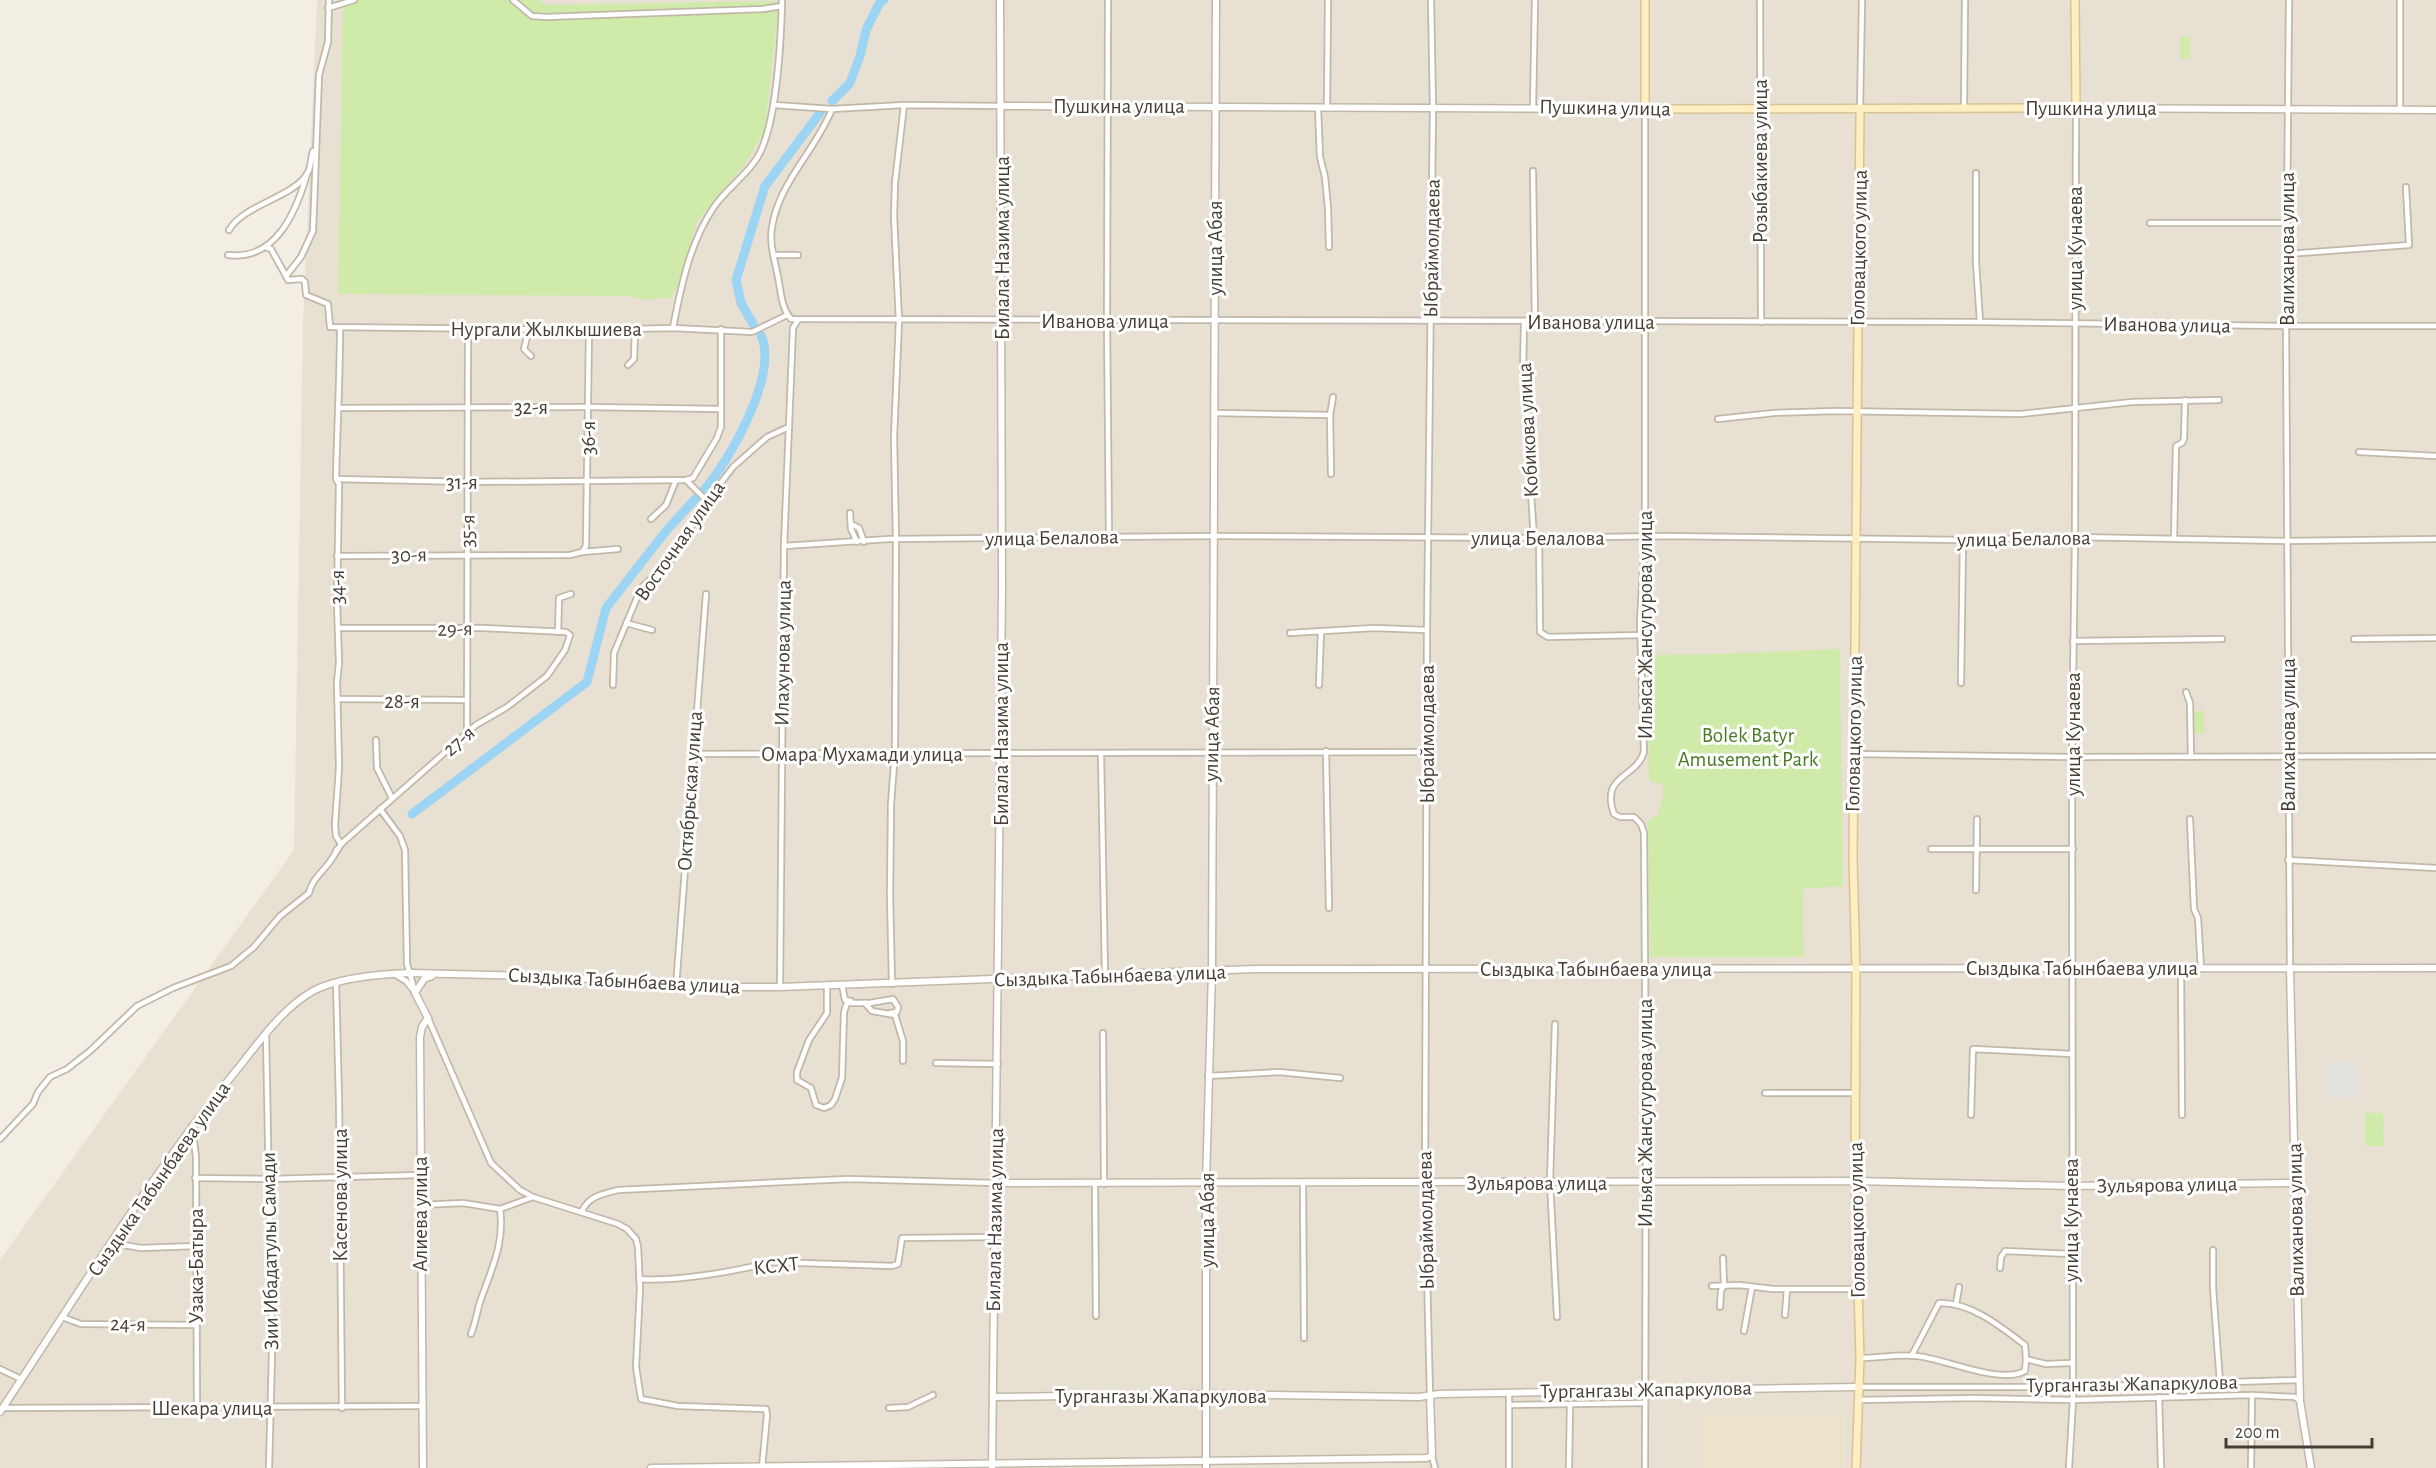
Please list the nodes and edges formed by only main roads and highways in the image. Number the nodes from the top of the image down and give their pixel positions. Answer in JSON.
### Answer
{"nodes":[{"id":1,"x":1645,"y":0,"type":"edge"},
{"id":2,"x":2075,"y":0,"type":"edge"},
{"id":3,"x":2076,"y":108,"type":"joint"},
{"id":4,"x":1646,"y":109,"type":"joint"},
{"id":5,"x":1860,"y":110,"type":"junction"},
{"id":6,"x":1857,"y":1468,"type":"edge"}],
"edges":[{"from":1,"to":4,"type":"main road","name":"Ильяса Жансугурова улица"},
{"from":2,"to":3,"type":"main road","name":"улица Кунаева"},
{"from":3,"to":5,"type":"main road","name":"Пушкина улица"},
{"from":4,"to":5,"type":"main road","name":"Пушкина улица"},
{"from":5,"to":6,"type":"main road","name":"Головацкого улица"}]}
